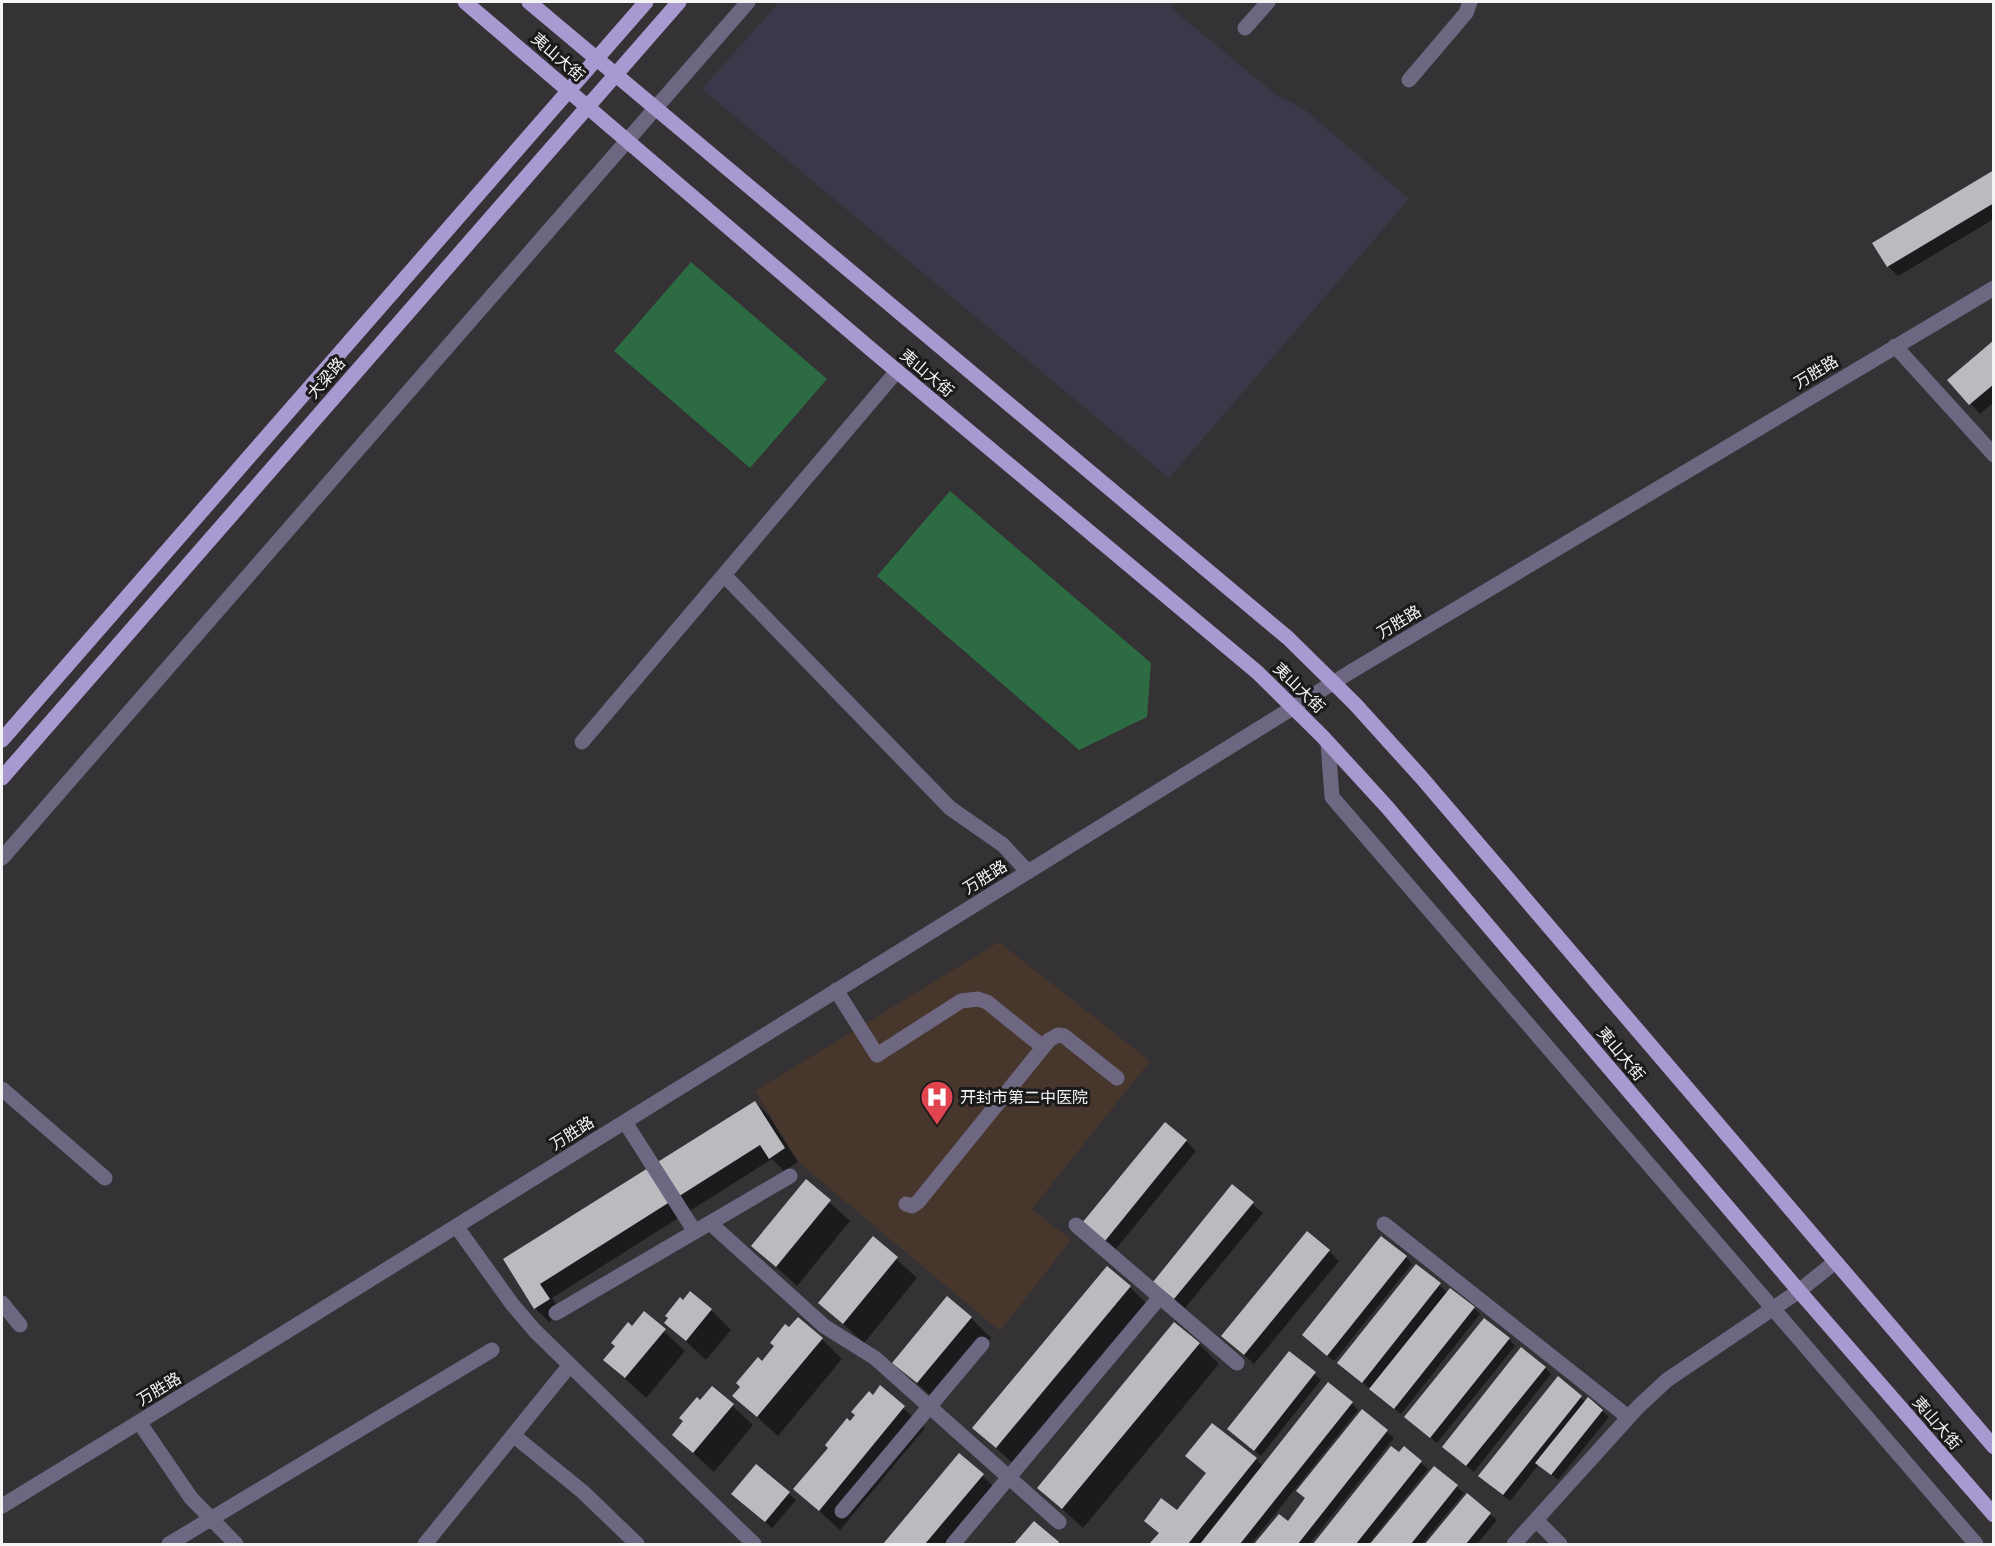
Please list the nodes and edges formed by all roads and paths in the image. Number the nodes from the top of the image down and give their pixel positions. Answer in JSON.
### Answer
{"nodes":[{"id":1,"x":465,"y":2,"type":"edge"},
{"id":2,"x":528,"y":2,"type":"edge"},
{"id":3,"x":646,"y":2,"type":"edge"},
{"id":4,"x":679,"y":2,"type":"edge"},
{"id":5,"x":748,"y":2,"type":"edge"},
{"id":6,"x":1268,"y":2,"type":"edge"},
{"id":7,"x":1470,"y":2,"type":"edge"},
{"id":8,"x":1245,"y":28,"type":"dead end"},
{"id":9,"x":596,"y":58,"type":"junction"},
{"id":10,"x":615,"y":75,"type":"junction"},
{"id":11,"x":1409,"y":80,"type":"dead end"},
{"id":12,"x":568,"y":90,"type":"junction"},
{"id":13,"x":588,"y":106,"type":"junction"},
{"id":14,"x":656,"y":108,"type":"junction"},
{"id":15,"x":627,"y":140,"type":"junction"},
{"id":16,"x":1994,"y":288,"type":"edge"},
{"id":17,"x":1895,"y":346,"type":"junction"},
{"id":18,"x":897,"y":371,"type":"junction"},
{"id":19,"x":1994,"y":455,"type":"edge"},
{"id":20,"x":724,"y":575,"type":"junction"},
{"id":21,"x":1333,"y":682,"type":"junction"},
{"id":22,"x":1293,"y":707,"type":"junction"},
{"id":23,"x":2,"y":740,"type":"edge"},
{"id":24,"x":582,"y":742,"type":"dead end"},
{"id":25,"x":1328,"y":743,"type":"junction"},
{"id":26,"x":2,"y":778,"type":"edge"},
{"id":27,"x":2,"y":858,"type":"edge"},
{"id":28,"x":1028,"y":872,"type":"junction"},
{"id":29,"x":836,"y":990,"type":"junction"},
{"id":30,"x":1043,"y":1047,"type":"junction"},
{"id":31,"x":1118,"y":1078,"type":"dead end"},
{"id":32,"x":2,"y":1089,"type":"edge"},
{"id":33,"x":625,"y":1122,"type":"junction"},
{"id":34,"x":790,"y":1176,"type":"dead end"},
{"id":35,"x":105,"y":1178,"type":"dead end"},
{"id":36,"x":906,"y":1204,"type":"dead end"},
{"id":37,"x":710,"y":1223,"type":"junction"},
{"id":38,"x":1384,"y":1224,"type":"dead end"},
{"id":39,"x":1076,"y":1225,"type":"dead end"},
{"id":40,"x":456,"y":1226,"type":"junction"},
{"id":41,"x":695,"y":1232,"type":"junction"},
{"id":42,"x":1835,"y":1262,"type":"junction"},
{"id":43,"x":1799,"y":1291,"type":"junction"},
{"id":44,"x":1160,"y":1297,"type":"junction"},
{"id":45,"x":2,"y":1303,"type":"edge"},
{"id":46,"x":1772,"y":1310,"type":"junction"},
{"id":47,"x":556,"y":1313,"type":"dead end"},
{"id":48,"x":20,"y":1325,"type":"dead end"},
{"id":49,"x":982,"y":1344,"type":"dead end"},
{"id":50,"x":492,"y":1350,"type":"dead end"},
{"id":51,"x":1237,"y":1363,"type":"dead end"},
{"id":52,"x":570,"y":1365,"type":"junction"},
{"id":53,"x":930,"y":1407,"type":"junction"},
{"id":54,"x":1628,"y":1417,"type":"junction"},
{"id":55,"x":139,"y":1422,"type":"junction"},
{"id":56,"x":513,"y":1435,"type":"junction"},
{"id":57,"x":1994,"y":1447,"type":"edge"},
{"id":58,"x":1009,"y":1478,"type":"junction"},
{"id":59,"x":2,"y":1506,"type":"edge"},
{"id":60,"x":842,"y":1511,"type":"dead end"},
{"id":61,"x":1994,"y":1515,"type":"edge"},
{"id":62,"x":210,"y":1520,"type":"junction"},
{"id":63,"x":1536,"y":1520,"type":"junction"},
{"id":64,"x":1059,"y":1522,"type":"dead end"},
{"id":65,"x":169,"y":1545,"type":"edge"},
{"id":66,"x":236,"y":1545,"type":"edge"},
{"id":67,"x":425,"y":1545,"type":"edge"},
{"id":68,"x":637,"y":1545,"type":"edge"},
{"id":69,"x":754,"y":1545,"type":"edge"},
{"id":70,"x":953,"y":1545,"type":"edge"},
{"id":71,"x":1514,"y":1545,"type":"edge"},
{"id":72,"x":1560,"y":1545,"type":"edge"},
{"id":73,"x":1976,"y":1545,"type":"edge"}],
"edges":[{"from":1,"to":12,"type":"main road","name":"夷山大街"},
{"from":2,"to":9,"type":"main road","name":"夷山大街"},
{"from":3,"to":9,"type":"main road","name":"大梁路"},
{"from":4,"to":10,"type":"main road","name":"大梁路"},
{"from":5,"to":14,"type":"street"},
{"from":6,"to":8,"type":"street"},
{"from":7,"to":11,"type":"street"},
{"from":9,"to":10,"type":"main road","name":"夷山大街"},
{"from":9,"to":12,"type":"main road","name":"大梁路"},
{"from":10,"to":13,"type":"main road","name":"大梁路"},
{"from":10,"to":14,"type":"main road","name":"夷山大街"},
{"from":12,"to":13,"type":"main road","name":"夷山大街"},
{"from":12,"to":23,"type":"main road","name":"大梁路"},
{"from":13,"to":15,"type":"main road","name":"夷山大街"},
{"from":13,"to":26,"type":"main road","name":"大梁路"},
{"from":14,"to":15,"type":"street"},
{"from":14,"to":21,"type":"main road","name":"夷山大街"},
{"from":15,"to":18,"type":"main road","name":"夷山大街"},
{"from":15,"to":27,"type":"street"},
{"from":16,"to":17,"type":"street","name":"万胜路"},
{"from":17,"to":19,"type":"street"},
{"from":17,"to":21,"type":"street","name":"万胜路"},
{"from":18,"to":20,"type":"street"},
{"from":18,"to":22,"type":"main road","name":"夷山大街"},
{"from":20,"to":24,"type":"street"},
{"from":20,"to":28,"type":"street"},
{"from":21,"to":22,"type":"street","name":"万胜路"},
{"from":21,"to":42,"type":"main road","name":"夷山大街"},
{"from":22,"to":25,"type":"main road","name":"夷山大街"},
{"from":22,"to":28,"type":"street","name":"万胜路"},
{"from":25,"to":43,"type":"main road","name":"夷山大街"},
{"from":25,"to":46,"type":"street"},
{"from":28,"to":29,"type":"street","name":"万胜路"},
{"from":29,"to":30,"type":"street"},
{"from":29,"to":33,"type":"street","name":"万胜路"},
{"from":30,"to":31,"type":"street"},
{"from":30,"to":36,"type":"street"},
{"from":32,"to":35,"type":"street"},
{"from":33,"to":40,"type":"street","name":"万胜路"},
{"from":33,"to":41,"type":"street"},
{"from":34,"to":37,"type":"street"},
{"from":37,"to":41,"type":"street"},
{"from":37,"to":53,"type":"street"},
{"from":38,"to":54,"type":"street"},
{"from":39,"to":44,"type":"street"},
{"from":40,"to":52,"type":"street"},
{"from":40,"to":55,"type":"street","name":"万胜路"},
{"from":41,"to":47,"type":"street"},
{"from":42,"to":43,"type":"street"},
{"from":42,"to":57,"type":"main road","name":"夷山大街"},
{"from":43,"to":46,"type":"street"},
{"from":43,"to":61,"type":"main road","name":"夷山大街"},
{"from":44,"to":51,"type":"street"},
{"from":44,"to":58,"type":"street"},
{"from":45,"to":48,"type":"street"},
{"from":46,"to":54,"type":"street"},
{"from":46,"to":73,"type":"street"},
{"from":49,"to":53,"type":"street"},
{"from":50,"to":62,"type":"street"},
{"from":52,"to":56,"type":"street"},
{"from":52,"to":69,"type":"street"},
{"from":53,"to":58,"type":"street"},
{"from":53,"to":60,"type":"street"},
{"from":54,"to":63,"type":"street"},
{"from":55,"to":59,"type":"street","name":"万胜路"},
{"from":55,"to":62,"type":"street"},
{"from":56,"to":67,"type":"street"},
{"from":56,"to":68,"type":"street"},
{"from":58,"to":64,"type":"street"},
{"from":58,"to":70,"type":"street"},
{"from":62,"to":65,"type":"street"},
{"from":62,"to":66,"type":"street"},
{"from":63,"to":71,"type":"street"},
{"from":63,"to":72,"type":"street"}]}
